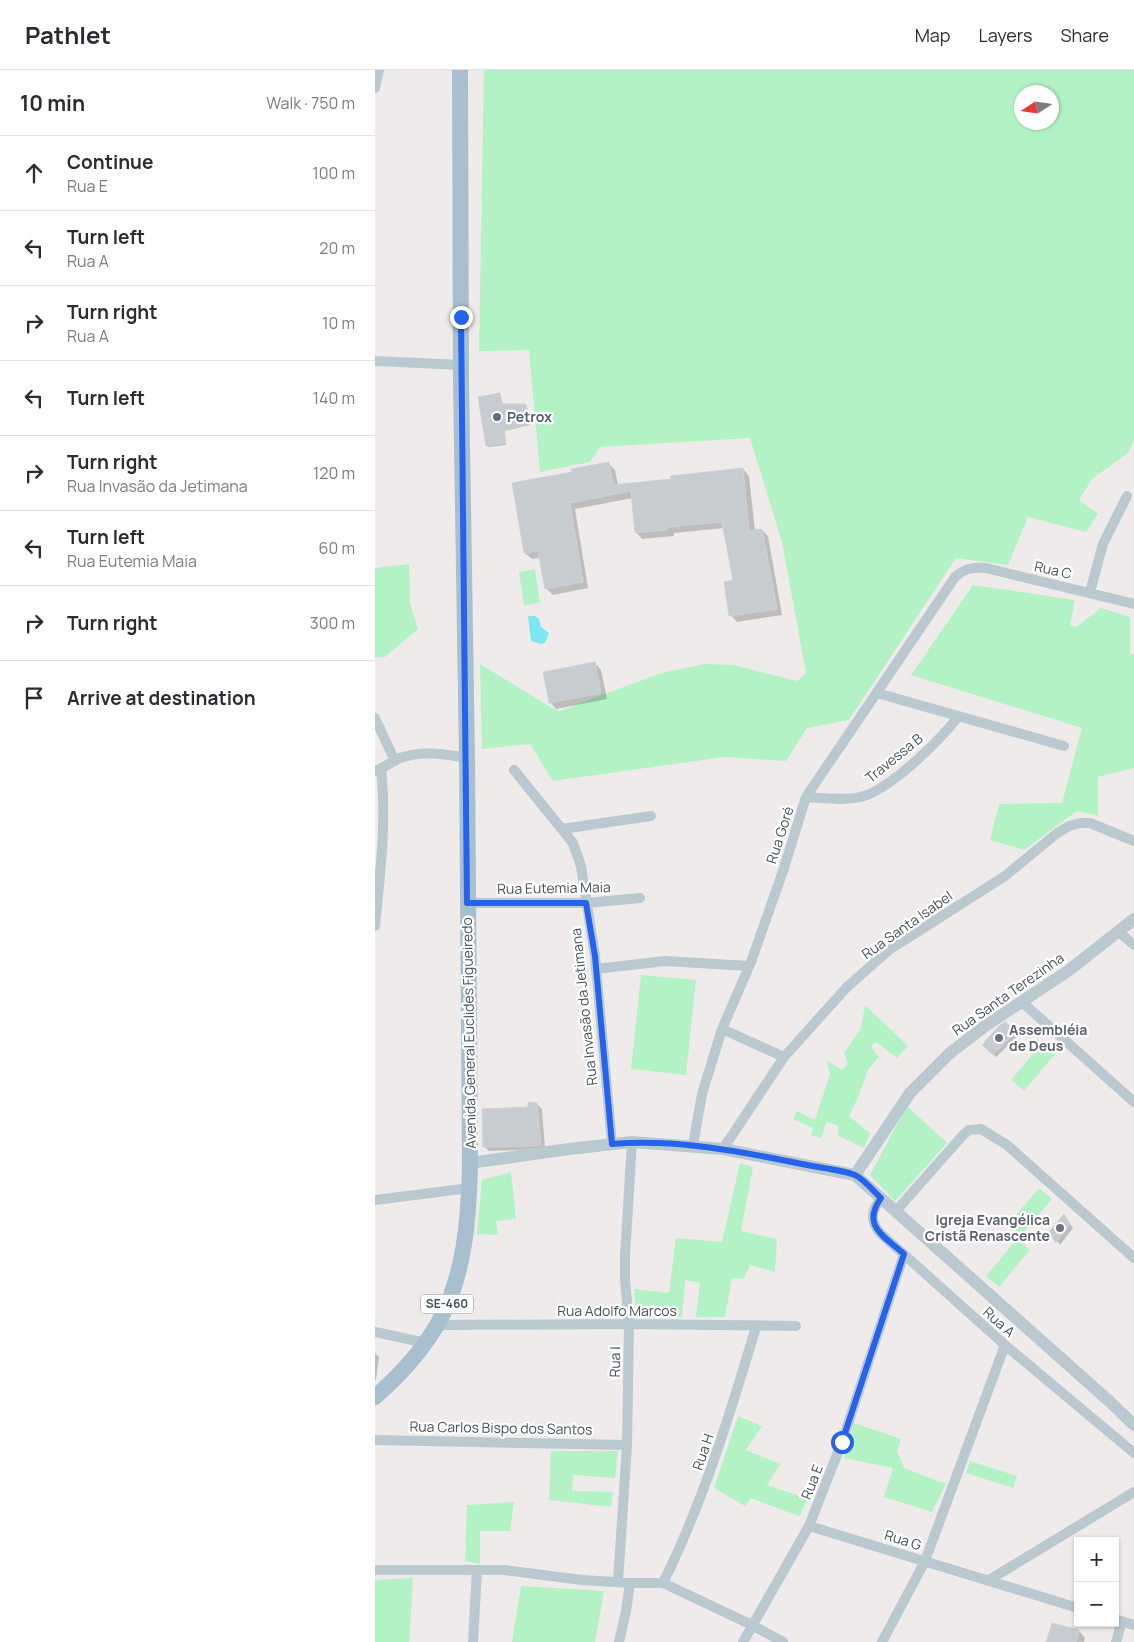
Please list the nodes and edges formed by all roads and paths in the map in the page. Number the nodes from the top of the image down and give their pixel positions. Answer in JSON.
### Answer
{"nodes":[{"id":1,"x":379,"y":70,"type":"edge"},
{"id":2,"x":460,"y":70,"type":"edge"},
{"id":3,"x":375,"y":88,"type":"edge"},
{"id":4,"x":375,"y":361,"type":"edge"},
{"id":5,"x":462,"y":365,"type":"junction"},
{"id":6,"x":1127,"y":496,"type":"dead end"},
{"id":7,"x":965,"y":570,"type":"joint"},
{"id":8,"x":1090,"y":592,"type":"junction"},
{"id":9,"x":1134,"y":604,"type":"edge"},
{"id":10,"x":877,"y":693,"type":"junction"},
{"id":11,"x":958,"y":717,"type":"junction"},
{"id":12,"x":375,"y":718,"type":"edge"},
{"id":13,"x":1064,"y":746,"type":"dead end"},
{"id":14,"x":467,"y":758,"type":"junction"},
{"id":15,"x":395,"y":761,"type":"junction"},
{"id":16,"x":378,"y":770,"type":"edge"},
{"id":17,"x":514,"y":770,"type":"dead end"},
{"id":18,"x":806,"y":797,"type":"junction"},
{"id":19,"x":651,"y":816,"type":"dead end"},
{"id":20,"x":563,"y":829,"type":"junction"},
{"id":21,"x":1134,"y":841,"type":"edge"},
{"id":22,"x":640,"y":898,"type":"dead end"},
{"id":23,"x":467,"y":903,"type":"junction"},
{"id":24,"x":586,"y":903,"type":"junction"},
{"id":25,"x":1134,"y":919,"type":"edge"},
{"id":26,"x":375,"y":926,"type":"edge"},
{"id":27,"x":1119,"y":932,"type":"junction"},
{"id":28,"x":1134,"y":945,"type":"edge"},
{"id":29,"x":749,"y":966,"type":"junction"},
{"id":30,"x":596,"y":969,"type":"junction"},
{"id":31,"x":1021,"y":1002,"type":"junction"},
{"id":32,"x":722,"y":1029,"type":"junction"},
{"id":33,"x":784,"y":1057,"type":"junction"},
{"id":34,"x":1134,"y":1102,"type":"edge"},
{"id":35,"x":632,"y":1142,"type":"junction"},
{"id":36,"x":612,"y":1144,"type":"junction"},
{"id":37,"x":693,"y":1145,"type":"junction"},
{"id":38,"x":723,"y":1148,"type":"junction"},
{"id":39,"x":471,"y":1163,"type":"junction"},
{"id":40,"x":855,"y":1175,"type":"junction"},
{"id":41,"x":470,"y":1188,"type":"junction"},
{"id":42,"x":881,"y":1198,"type":"junction"},
{"id":43,"x":375,"y":1200,"type":"edge"},
{"id":44,"x":896,"y":1211,"type":"junction"},
{"id":45,"x":904,"y":1254,"type":"junction"},
{"id":46,"x":1134,"y":1258,"type":"edge"},
{"id":47,"x":438,"y":1324,"type":"junction"},
{"id":48,"x":629,"y":1324,"type":"junction"},
{"id":49,"x":796,"y":1326,"type":"dead end"},
{"id":50,"x":756,"y":1327,"type":"junction"},
{"id":51,"x":375,"y":1332,"type":"edge"},
{"id":52,"x":425,"y":1343,"type":"junction"},
{"id":53,"x":1005,"y":1345,"type":"junction"},
{"id":54,"x":375,"y":1397,"type":"edge"},
{"id":55,"x":1134,"y":1425,"type":"edge"},
{"id":56,"x":375,"y":1440,"type":"edge"},
{"id":57,"x":627,"y":1445,"type":"junction"},
{"id":58,"x":1134,"y":1453,"type":"edge"},
{"id":59,"x":1134,"y":1492,"type":"edge"},
{"id":60,"x":809,"y":1526,"type":"junction"},
{"id":61,"x":925,"y":1561,"type":"junction"},
{"id":62,"x":375,"y":1570,"type":"edge"},
{"id":63,"x":477,"y":1570,"type":"junction"},
{"id":64,"x":989,"y":1580,"type":"junction"},
{"id":65,"x":618,"y":1582,"type":"junction"},
{"id":66,"x":663,"y":1582,"type":"junction"},
{"id":67,"x":630,"y":1583,"type":"junction"},
{"id":68,"x":1074,"y":1607,"type":"edge"},
{"id":69,"x":1119,"y":1620,"type":"edge"},
{"id":70,"x":752,"y":1625,"type":"junction"},
{"id":71,"x":1134,"y":1625,"type":"edge"},
{"id":72,"x":1118,"y":1627,"type":"edge"},
{"id":73,"x":473,"y":1642,"type":"edge"},
{"id":74,"x":619,"y":1642,"type":"edge"},
{"id":75,"x":743,"y":1642,"type":"edge"},
{"id":76,"x":783,"y":1642,"type":"edge"},
{"id":77,"x":882,"y":1642,"type":"edge"},
{"id":78,"x":1116,"y":1642,"type":"edge"}],
"edges":[{"from":1,"to":3,"type":"street"},
{"from":2,"to":5,"type":"main road","name":"Avenida General Euclides Figueiredo","number":"SE-460"},
{"from":4,"to":5,"type":"street"},
{"from":5,"to":14,"type":"main road","name":"Avenida General Euclides Figueiredo","number":"SE-460"},
{"from":6,"to":8,"type":"street"},
{"from":7,"to":8,"type":"street","name":"Rua C"},
{"from":7,"to":10,"type":"street","name":"Rua Goré"},
{"from":8,"to":9,"type":"street","name":"Rua C"},
{"from":10,"to":11,"type":"street"},
{"from":10,"to":18,"type":"street","name":"Rua Goré"},
{"from":11,"to":13,"type":"street"},
{"from":11,"to":18,"type":"street","name":"Travessa B"},
{"from":12,"to":15,"type":"street"},
{"from":14,"to":15,"type":"street"},
{"from":14,"to":23,"type":"main road","name":"Avenida General Euclides Figueiredo","number":"SE-460"},
{"from":15,"to":16,"type":"street"},
{"from":16,"to":26,"type":"street"},
{"from":17,"to":20,"type":"street","name":"Rua Invasão da Jetimana"},
{"from":18,"to":29,"type":"street","name":"Rua Goré"},
{"from":19,"to":20,"type":"street"},
{"from":20,"to":24,"type":"street","name":"Rua Invasão da Jetimana"},
{"from":21,"to":33,"type":"street","name":"Rua Santa Isabel"},
{"from":22,"to":24,"type":"street","name":"Rua Eutemia Maia"},
{"from":23,"to":24,"type":"street","name":"Rua Eutemia Maia"},
{"from":23,"to":39,"type":"main road","name":"Avenida General Euclides Figueiredo","number":"SE-460"},
{"from":24,"to":30,"type":"street","name":"Rua Invasão da Jetimana"},
{"from":25,"to":27,"type":"street","name":"Rua Santa Terezinha"},
{"from":27,"to":28,"type":"street"},
{"from":27,"to":31,"type":"street","name":"Rua Santa Terezinha"},
{"from":29,"to":30,"type":"street"},
{"from":29,"to":32,"type":"street","name":"Rua Goré"},
{"from":30,"to":36,"type":"street","name":"Rua Invasão da Jetimana"},
{"from":31,"to":34,"type":"street"},
{"from":31,"to":40,"type":"street","name":"Rua Santa Terezinha"},
{"from":32,"to":33,"type":"street"},
{"from":32,"to":37,"type":"street","name":"Rua Goré"},
{"from":33,"to":38,"type":"street","name":"Rua Santa Isabel"},
{"from":35,"to":36,"type":"street"},
{"from":35,"to":37,"type":"street"},
{"from":35,"to":48,"type":"street","name":"Rua I"},
{"from":36,"to":39,"type":"street"},
{"from":37,"to":38,"type":"street"},
{"from":38,"to":40,"type":"street"},
{"from":39,"to":41,"type":"main road","name":"Avenida General Euclides Figueiredo","number":"SE-460"},
{"from":40,"to":42,"type":"street"},
{"from":41,"to":43,"type":"street"},
{"from":41,"to":47,"type":"main road","name":"Avenida General Euclides Figueiredo","number":"SE-460"},
{"from":42,"to":44,"type":"street"},
{"from":42,"to":45,"type":"street","name":"Rua A"},
{"from":44,"to":46,"type":"street"},
{"from":44,"to":55,"type":"street"},
{"from":45,"to":53,"type":"street","name":"Rua A"},
{"from":45,"to":60,"type":"street","name":"Rua E"},
{"from":47,"to":48,"type":"street","name":"Rua Adolfo Marcos"},
{"from":47,"to":52,"type":"main road","name":"Avenida General Euclides Figueiredo","number":"SE-460"},
{"from":48,"to":50,"type":"street","name":"Rua Adolfo Marcos"},
{"from":48,"to":57,"type":"street","name":"Rua I"},
{"from":49,"to":50,"type":"street","name":"Rua Adolfo Marcos"},
{"from":50,"to":66,"type":"street","name":"Rua H"},
{"from":51,"to":52,"type":"street"},
{"from":52,"to":54,"type":"main road","name":"Avenida General Euclides Figueiredo","number":"SE-460"},
{"from":53,"to":58,"type":"street","name":"Rua A"},
{"from":53,"to":61,"type":"street"},
{"from":56,"to":57,"type":"street","name":"Rua Carlos Bispo dos Santos"},
{"from":57,"to":65,"type":"street","name":"Rua I"},
{"from":59,"to":64,"type":"street"},
{"from":60,"to":61,"type":"street","name":"Rua G"},
{"from":60,"to":70,"type":"street","name":"Rua E"},
{"from":61,"to":64,"type":"street","name":"Rua G"},
{"from":61,"to":77,"type":"street"},
{"from":62,"to":63,"type":"street"},
{"from":63,"to":65,"type":"street"},
{"from":63,"to":73,"type":"street"},
{"from":64,"to":68,"type":"street","name":"Rua G"},
{"from":65,"to":67,"type":"street"},
{"from":66,"to":67,"type":"street"},
{"from":66,"to":70,"type":"street"},
{"from":67,"to":74,"type":"street"},
{"from":69,"to":71,"type":"street"},
{"from":70,"to":75,"type":"street","name":"Rua E"},
{"from":70,"to":76,"type":"street"},
{"from":72,"to":78,"type":"street"}]}
